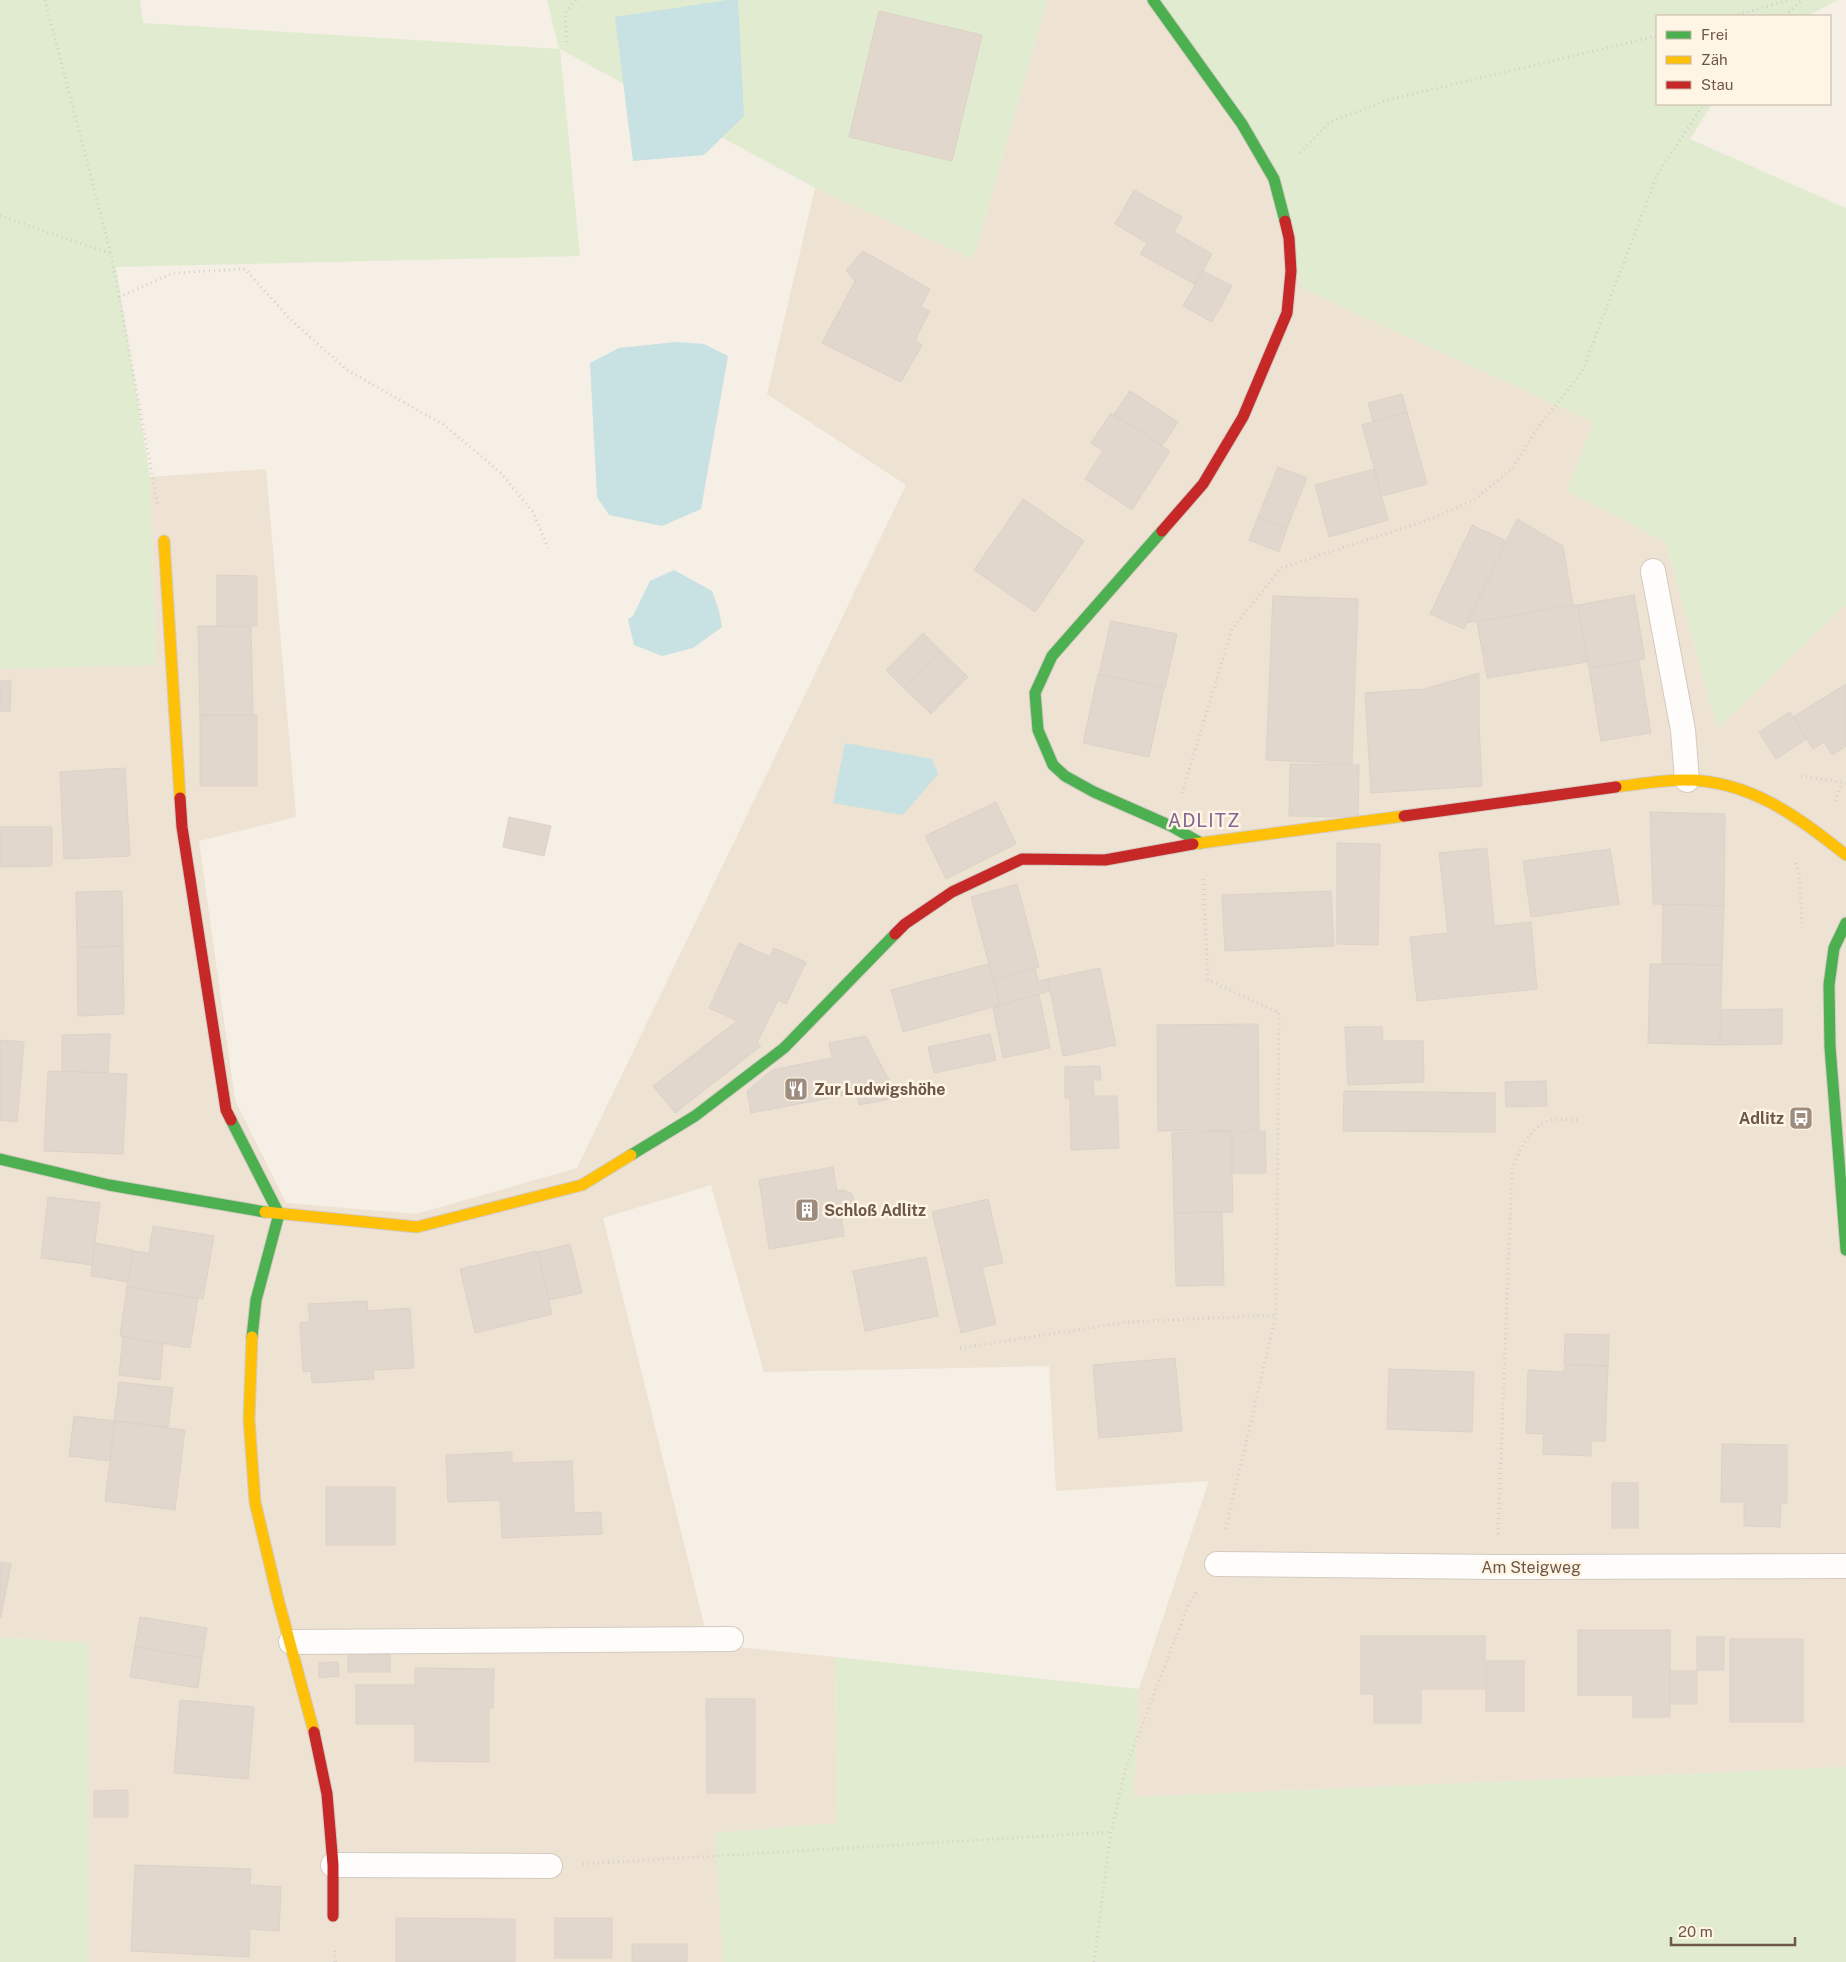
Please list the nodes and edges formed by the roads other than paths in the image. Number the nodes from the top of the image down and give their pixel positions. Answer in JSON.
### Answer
{"nodes":[{"id":1,"x":1153,"y":0,"type":"edge"},
{"id":2,"x":164,"y":541,"type":"road end"},
{"id":3,"x":1653,"y":571,"type":"dead end"},
{"id":4,"x":1686,"y":780,"type":"junction"},
{"id":5,"x":1201,"y":843,"type":"junction"},
{"id":6,"x":1846,"y":855,"type":"edge"},
{"id":7,"x":1846,"y":923,"type":"edge"},
{"id":8,"x":0,"y":1159,"type":"edge"},
{"id":9,"x":279,"y":1214,"type":"junction"},
{"id":10,"x":1846,"y":1250,"type":"edge"},
{"id":11,"x":1217,"y":1564,"type":"road end"},
{"id":12,"x":1846,"y":1566,"type":"edge"},
{"id":13,"x":731,"y":1638,"type":"dead end"},
{"id":14,"x":291,"y":1642,"type":"junction"},
{"id":15,"x":333,"y":1865,"type":"junction"},
{"id":16,"x":550,"y":1866,"type":"road end"},
{"id":17,"x":333,"y":1916,"type":"dead end"}],
"edges":[{"from":1,"to":5,"type":"street"},
{"from":2,"to":9,"type":"street"},
{"from":3,"to":4,"type":"lane"},
{"from":4,"to":5,"type":"street"},
{"from":4,"to":6,"type":"street"},
{"from":5,"to":9,"type":"street"},
{"from":7,"to":10,"type":"street"},
{"from":8,"to":9,"type":"street"},
{"from":9,"to":14,"type":"street"},
{"from":11,"to":12,"type":"lane","name":"Am Steigweg"},
{"from":13,"to":14,"type":"lane"},
{"from":14,"to":15,"type":"street"},
{"from":15,"to":16,"type":"lane"},
{"from":15,"to":17,"type":"street"}]}
